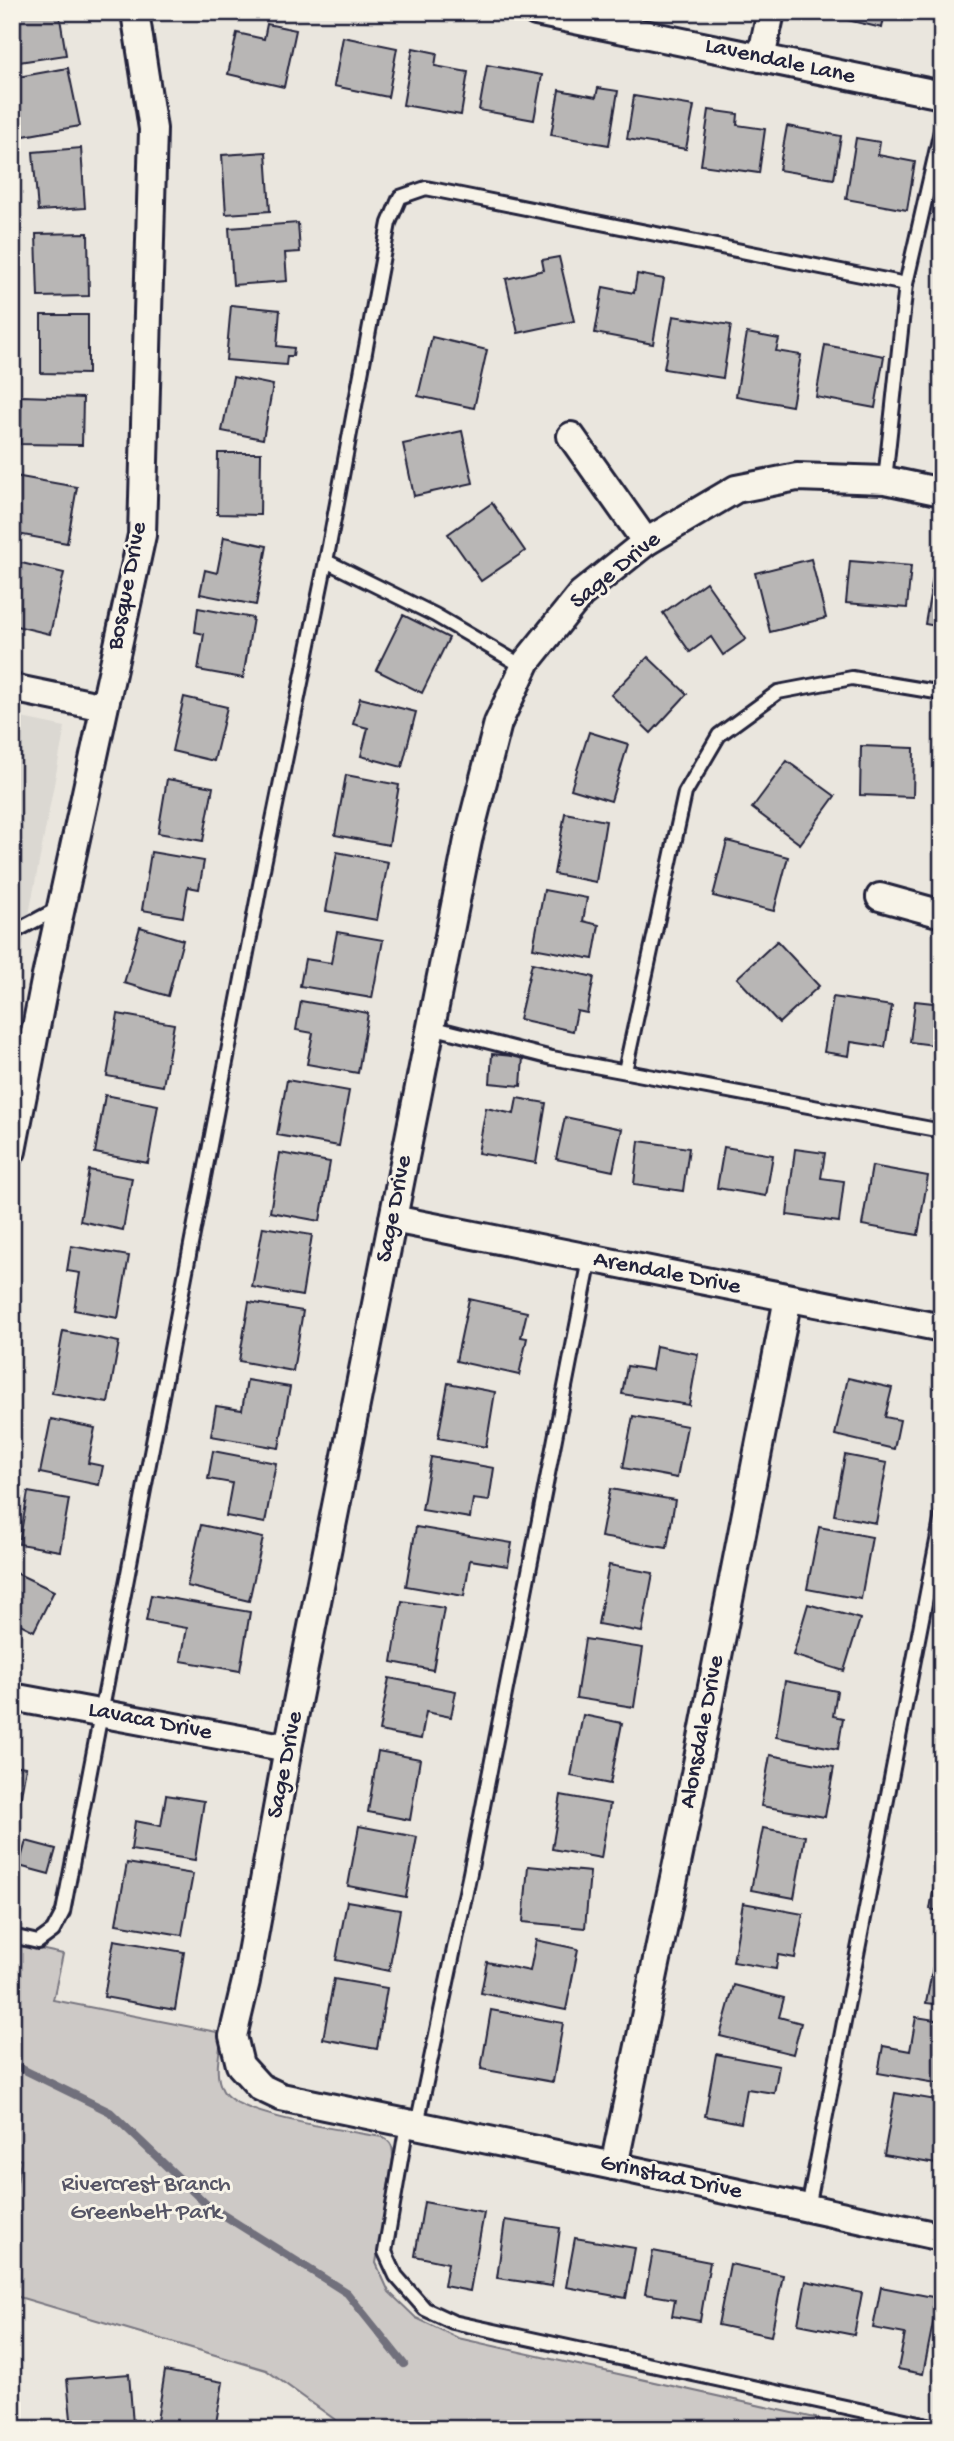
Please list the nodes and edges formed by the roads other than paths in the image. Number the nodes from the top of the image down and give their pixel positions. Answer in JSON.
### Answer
{"nodes":[{"id":1,"x":135,"y":12,"type":"edge"},
{"id":2,"x":771,"y":12,"type":"edge"},
{"id":3,"x":548,"y":13,"type":"edge"},
{"id":4,"x":761,"y":58,"type":"junction"},
{"id":5,"x":942,"y":95,"type":"edge"},
{"id":6,"x":942,"y":126,"type":"edge"},
{"id":7,"x":906,"y":284,"type":"junction"},
{"id":8,"x":571,"y":436,"type":"dead end"},
{"id":9,"x":885,"y":480,"type":"junction"},
{"id":10,"x":942,"y":492,"type":"edge"},
{"id":11,"x":646,"y":542,"type":"junction"},
{"id":12,"x":326,"y":561,"type":"junction"},
{"id":13,"x":524,"y":667,"type":"junction"},
{"id":14,"x":12,"y":688,"type":"edge"},
{"id":15,"x":942,"y":693,"type":"edge"},
{"id":16,"x":104,"y":707,"type":"junction"},
{"id":17,"x":880,"y":897,"type":"dead end"},
{"id":18,"x":61,"y":906,"type":"junction"},
{"id":19,"x":942,"y":914,"type":"edge"},
{"id":20,"x":12,"y":933,"type":"edge"},
{"id":21,"x":431,"y":1027,"type":"junction"},
{"id":22,"x":625,"y":1071,"type":"junction"},
{"id":23,"x":942,"y":1131,"type":"edge"},
{"id":24,"x":12,"y":1151,"type":"edge"},
{"id":25,"x":393,"y":1219,"type":"junction"},
{"id":26,"x":590,"y":1259,"type":"junction"},
{"id":27,"x":788,"y":1298,"type":"junction"},
{"id":28,"x":942,"y":1328,"type":"edge"},
{"id":29,"x":942,"y":1515,"type":"edge"},
{"id":30,"x":12,"y":1697,"type":"edge"},
{"id":31,"x":101,"y":1713,"type":"junction"},
{"id":32,"x":288,"y":1748,"type":"junction"},
{"id":33,"x":12,"y":1936,"type":"edge"},
{"id":34,"x":408,"y":2124,"type":"junction"},
{"id":35,"x":614,"y":2166,"type":"junction"},
{"id":36,"x":808,"y":2208,"type":"junction"},
{"id":37,"x":942,"y":2237,"type":"edge"},
{"id":38,"x":942,"y":2428,"type":"edge"}],
"edges":[{"from":1,"to":16,"type":"street","name":"Bosque Drive"},
{"from":2,"to":4,"type":"street"},
{"from":3,"to":4,"type":"street","name":"Lavendale Lane"},
{"from":4,"to":5,"type":"street","name":"Lavendale Lane"},
{"from":6,"to":7,"type":"lane"},
{"from":7,"to":9,"type":"lane"},
{"from":7,"to":12,"type":"lane"},
{"from":8,"to":11,"type":"street"},
{"from":9,"to":10,"type":"street","name":"Sage Drive"},
{"from":9,"to":11,"type":"street","name":"Sage Drive"},
{"from":11,"to":13,"type":"street","name":"Sage Drive"},
{"from":12,"to":13,"type":"lane"},
{"from":12,"to":31,"type":"lane"},
{"from":13,"to":21,"type":"street","name":"Sage Drive"},
{"from":14,"to":16,"type":"street"},
{"from":15,"to":22,"type":"lane"},
{"from":16,"to":18,"type":"street","name":"Bosque Drive"},
{"from":17,"to":19,"type":"street"},
{"from":18,"to":20,"type":"lane"},
{"from":18,"to":24,"type":"street","name":"Bosque Drive"},
{"from":21,"to":22,"type":"lane"},
{"from":21,"to":25,"type":"street","name":"Sage Drive"},
{"from":22,"to":23,"type":"lane"},
{"from":25,"to":26,"type":"street","name":"Arendale Drive"},
{"from":25,"to":32,"type":"street","name":"Sage Drive"},
{"from":26,"to":27,"type":"street","name":"Arendale Drive"},
{"from":26,"to":34,"type":"lane"},
{"from":27,"to":28,"type":"street","name":"Arendale Drive"},
{"from":27,"to":35,"type":"street","name":"Alonsdale Drive"},
{"from":29,"to":36,"type":"lane"},
{"from":30,"to":31,"type":"street","name":"Lavaca Drive"},
{"from":31,"to":32,"type":"street","name":"Lavaca Drive"},
{"from":31,"to":33,"type":"lane"},
{"from":32,"to":34,"type":"street","name":"Sage Drive"},
{"from":34,"to":35,"type":"street","name":"Grinstad Drive"},
{"from":34,"to":38,"type":"lane"},
{"from":35,"to":36,"type":"street","name":"Grinstad Drive"},
{"from":36,"to":37,"type":"street","name":"Grinstad Drive"}]}
